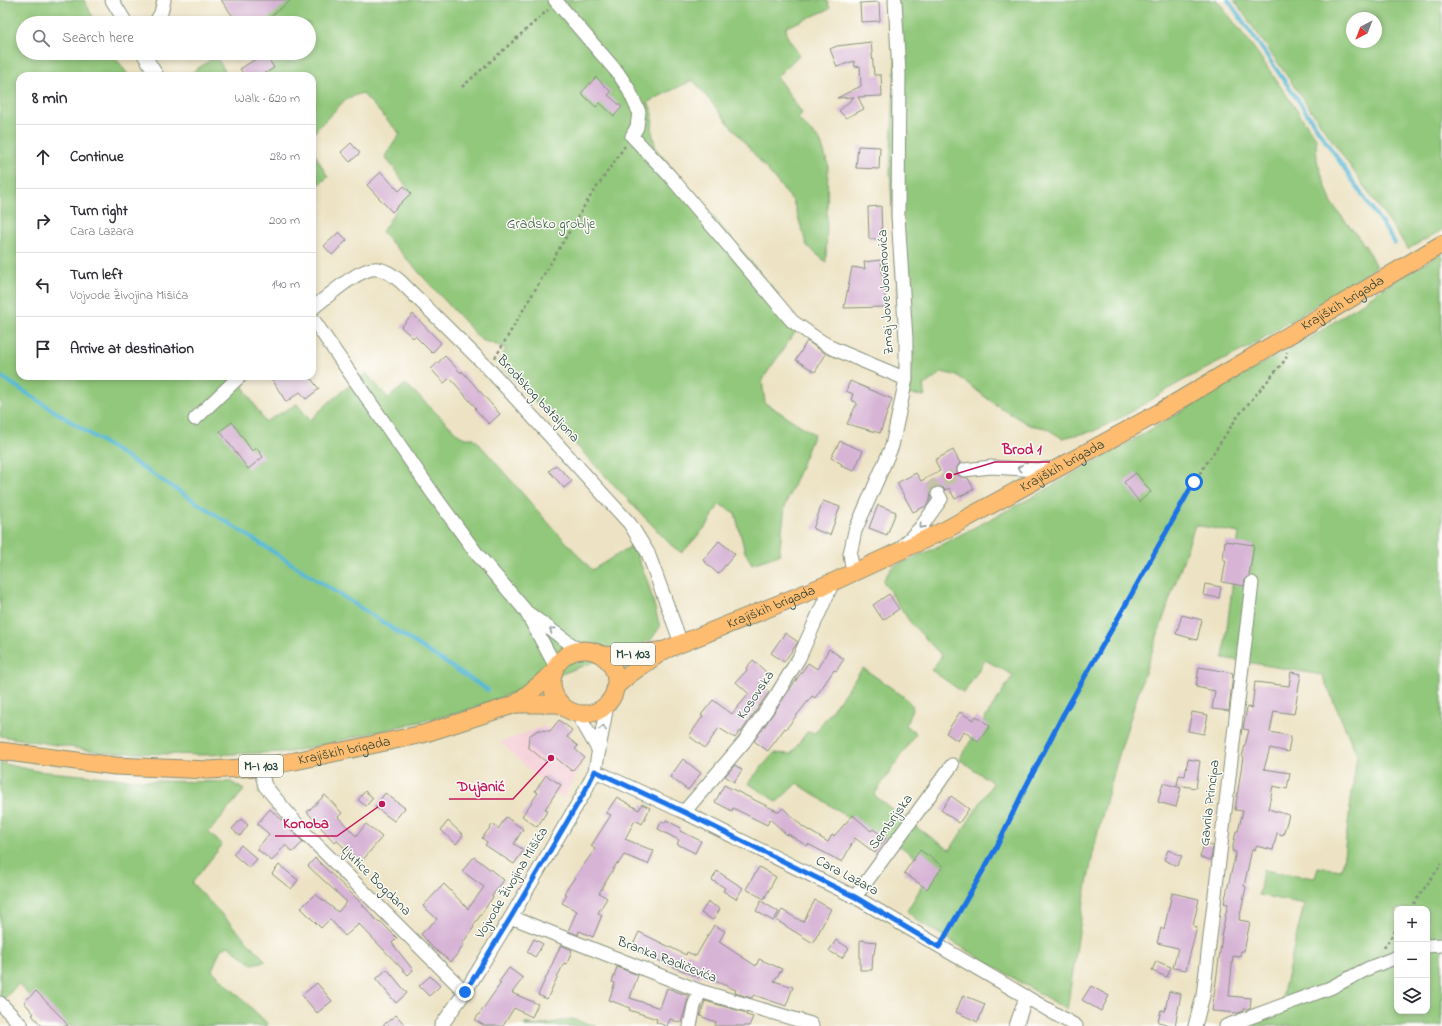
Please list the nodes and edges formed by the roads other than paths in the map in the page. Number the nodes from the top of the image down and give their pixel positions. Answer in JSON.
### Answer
{"nodes":[{"id":1,"x":112,"y":0,"type":"edge"},
{"id":2,"x":164,"y":0,"type":"edge"},
{"id":3,"x":895,"y":0,"type":"edge"},
{"id":4,"x":552,"y":5,"type":"edge"},
{"id":5,"x":122,"y":16,"type":"edge"},
{"id":6,"x":158,"y":16,"type":"edge"},
{"id":7,"x":148,"y":60,"type":"edge"},
{"id":8,"x":155,"y":72,"type":"edge"},
{"id":9,"x":1442,"y":244,"type":"edge"},
{"id":10,"x":316,"y":306,"type":"edge"},
{"id":11,"x":316,"y":324,"type":"edge"},
{"id":12,"x":906,"y":379,"type":"junction"},
{"id":13,"x":236,"y":380,"type":"edge"},
{"id":14,"x":195,"y":419,"type":"dead end"},
{"id":15,"x":1059,"y":468,"type":"junction"},
{"id":16,"x":964,"y":470,"type":"tunnel mouth"},
{"id":17,"x":938,"y":494,"type":"tunnel mouth"},
{"id":18,"x":895,"y":554,"type":"junction"},
{"id":19,"x":853,"y":572,"type":"junction"},
{"id":20,"x":833,"y":582,"type":"junction"},
{"id":21,"x":1252,"y":583,"type":"dead end"},
{"id":22,"x":525,"y":610,"type":"junction"},
{"id":23,"x":682,"y":643,"type":"junction"},
{"id":24,"x":579,"y":650,"type":"junction"},
{"id":25,"x":665,"y":650,"type":"junction"},
{"id":26,"x":602,"y":655,"type":"junction"},
{"id":27,"x":555,"y":670,"type":"junction"},
{"id":28,"x":616,"y":686,"type":"junction"},
{"id":29,"x":516,"y":704,"type":"junction"},
{"id":30,"x":561,"y":704,"type":"junction"},
{"id":31,"x":607,"y":705,"type":"junction"},
{"id":32,"x":577,"y":713,"type":"junction"},
{"id":33,"x":0,"y":751,"type":"edge"},
{"id":34,"x":598,"y":751,"type":"junction"},
{"id":35,"x":952,"y":765,"type":"dead end"},
{"id":36,"x":260,"y":767,"type":"junction"},
{"id":37,"x":595,"y":771,"type":"junction"},
{"id":38,"x":684,"y":812,"type":"junction"},
{"id":39,"x":855,"y":897,"type":"junction"},
{"id":40,"x":511,"y":917,"type":"junction"},
{"id":41,"x":1442,"y":945,"type":"edge"},
{"id":42,"x":1430,"y":946,"type":"edge"},
{"id":43,"x":1394,"y":958,"type":"edge"},
{"id":44,"x":700,"y":991,"type":"junction"},
{"id":45,"x":465,"y":992,"type":"junction"},
{"id":46,"x":1026,"y":997,"type":"junction"},
{"id":47,"x":0,"y":1002,"type":"edge"},
{"id":48,"x":22,"y":1026,"type":"edge"},
{"id":49,"x":440,"y":1026,"type":"edge"},
{"id":50,"x":690,"y":1026,"type":"edge"},
{"id":51,"x":812,"y":1026,"type":"edge"},
{"id":52,"x":1016,"y":1026,"type":"edge"},
{"id":53,"x":1076,"y":1026,"type":"edge"},
{"id":54,"x":1195,"y":1026,"type":"edge"},
{"id":55,"x":1226,"y":1026,"type":"edge"}],
"edges":[{"from":1,"to":5,"type":"street"},
{"from":2,"to":6,"type":"street"},
{"from":3,"to":12,"type":"street","name":"Zmaj Jove Jovanovića"},
{"from":4,"to":12,"type":"street"},
{"from":7,"to":8,"type":"street"},
{"from":9,"to":15,"type":"main road","name":"Krajiških brigada","number":"M-I 103"},
{"from":10,"to":23,"type":"street","name":"Brodskog bataljona"},
{"from":11,"to":22,"type":"street"},
{"from":12,"to":19,"type":"street","name":"Zmaj Jove Jovanovića"},
{"from":13,"to":14,"type":"street"},
{"from":15,"to":16,"type":"street","one_way":true},
{"from":15,"to":18,"type":"main road","name":"Krajiških brigada","number":"M-I 103"},
{"from":17,"to":18,"type":"street","one_way":true},
{"from":18,"to":19,"type":"main road","name":"Krajiških brigada","number":"M-I 103"},
{"from":19,"to":20,"type":"main road","name":"Krajiških brigada","number":"M-I 103"},
{"from":20,"to":23,"type":"main road","name":"Krajiških brigada","number":"M-I 103"},
{"from":20,"to":38,"type":"street","name":"Kosovska"},
{"from":21,"to":54,"type":"street","name":"Gavrila Principa"},
{"from":24,"to":22,"type":"street","one_way":true},
{"from":22,"to":27,"type":"street"},
{"from":23,"to":25,"type":"main road","name":"Krajiških brigada","number":"M-I 103"},
{"from":24,"to":26,"type":"main road","number":"M-I 103"},
{"from":24,"to":27,"type":"main road","number":"M-I 103"},
{"from":25,"to":26,"type":"main road","name":"Krajiških brigada","number":"M-I 103"},
{"from":25,"to":28,"type":"main road","name":"Krajiških brigada","number":"M-I 103"},
{"from":26,"to":28,"type":"main road","number":"M-I 103"},
{"from":27,"to":29,"type":"main road","name":"Krajiških brigada","number":"M-I 103"},
{"from":27,"to":30,"type":"main road"},
{"from":28,"to":31,"type":"main road","number":"M-I 103"},
{"from":29,"to":30,"type":"main road","name":"Krajiških brigada","number":"M-I 103"},
{"from":29,"to":36,"type":"main road","name":"Krajiških brigada","number":"M-I 103"},
{"from":30,"to":32,"type":"main road","number":"M-I 103"},
{"from":31,"to":32,"type":"main road"},
{"from":34,"to":31,"type":"street","name":"Vojvode Živojina Mišića","one_way":true},
{"from":32,"to":34,"type":"street"},
{"from":33,"to":36,"type":"main road","name":"Krajiških brigada","number":"M-I 103"},
{"from":34,"to":37,"type":"street","name":"Vojvode Živojina Mišića"},
{"from":35,"to":39,"type":"street","name":"Sembrijska"},
{"from":36,"to":45,"type":"street","name":"Ljutice Bogdana"},
{"from":37,"to":38,"type":"street","name":"Cara Lazara"},
{"from":37,"to":40,"type":"street","name":"Vojvode Živojina Mišića"},
{"from":38,"to":39,"type":"street","name":"Cara Lazara"},
{"from":39,"to":46,"type":"street","name":"Cara Lazara"},
{"from":40,"to":44,"type":"street","name":"Branka Radičevića"},
{"from":40,"to":45,"type":"street","name":"Vojvode Živojina Mišića"},
{"from":41,"to":42,"type":"street"},
{"from":43,"to":55,"type":"street"},
{"from":44,"to":50,"type":"street"},
{"from":44,"to":51,"type":"street","name":"Branka Radičevića"},
{"from":45,"to":49,"type":"street","name":"Vojvode Živojina Mišića"},
{"from":46,"to":52,"type":"street"},
{"from":46,"to":53,"type":"street","name":"Cara Lazara"},
{"from":47,"to":48,"type":"street"}]}
